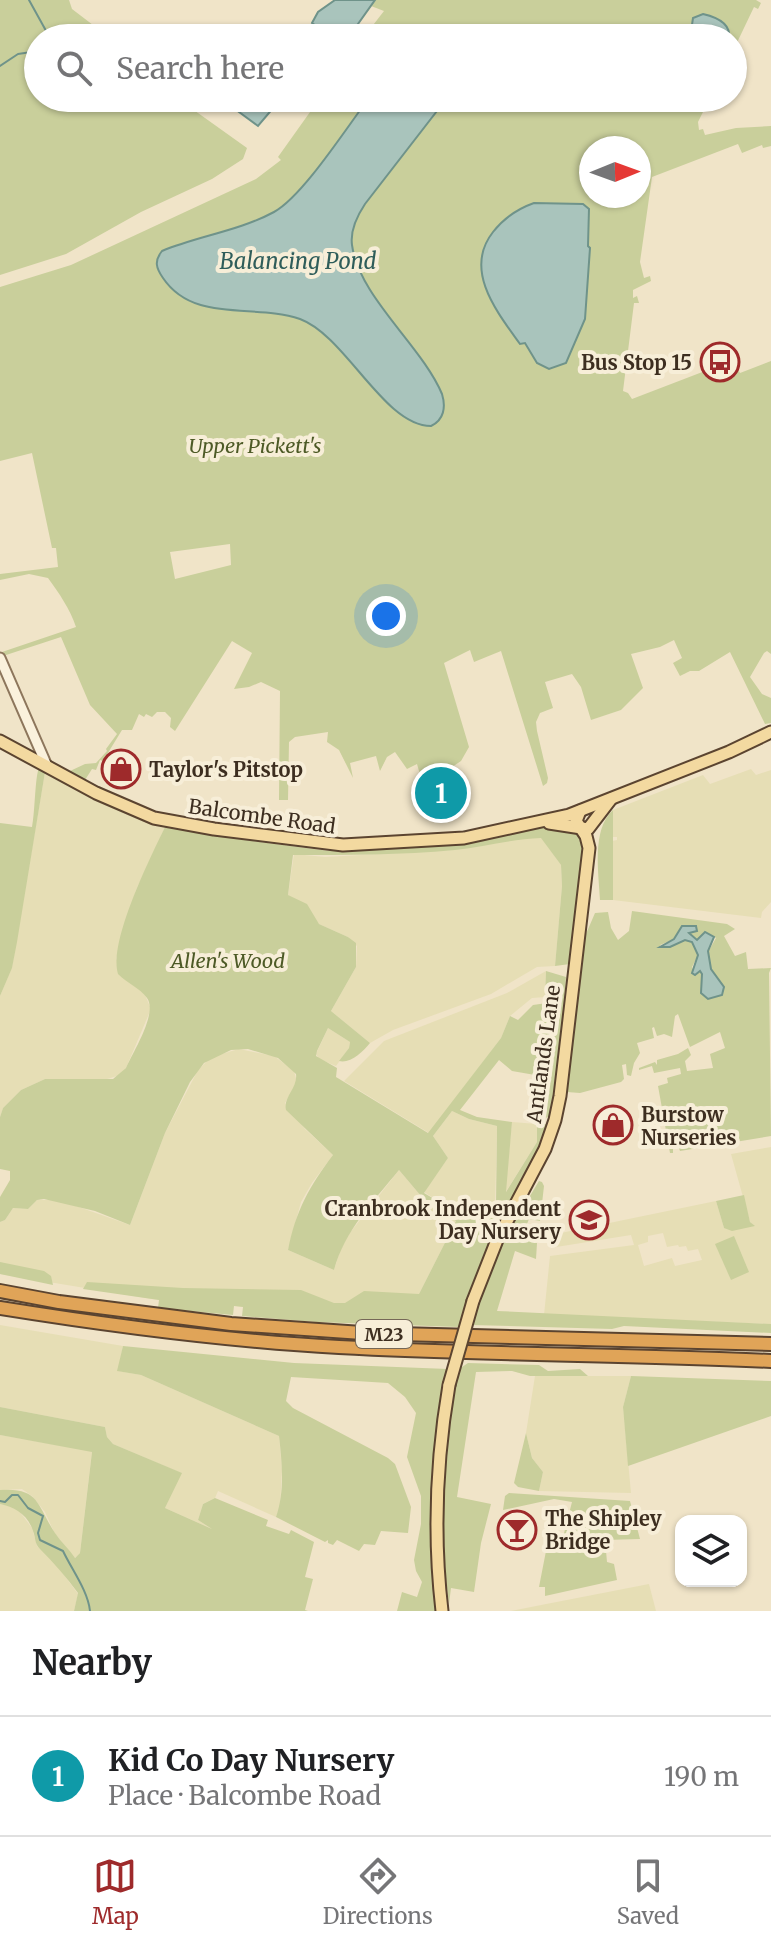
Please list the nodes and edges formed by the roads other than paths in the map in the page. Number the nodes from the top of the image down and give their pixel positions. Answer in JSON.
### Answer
{"nodes":[{"id":1,"x":0,"y":658,"type":"edge"},
{"id":2,"x":771,"y":732,"type":"edge"},
{"id":3,"x":0,"y":741,"type":"edge"},
{"id":4,"x":38,"y":743,"type":"junction"},
{"id":5,"x":27,"y":755,"type":"junction"},
{"id":6,"x":47,"y":766,"type":"junction"},
{"id":7,"x":612,"y":798,"type":"junction"},
{"id":8,"x":582,"y":810,"type":"junction"},
{"id":9,"x":536,"y":822,"type":"junction"},
{"id":10,"x":595,"y":822,"type":"junction"},
{"id":11,"x":580,"y":828,"type":"junction"},
{"id":12,"x":587,"y":865,"type":"junction"},
{"id":13,"x":0,"y":1291,"type":"edge"},
{"id":14,"x":0,"y":1308,"type":"edge"},
{"id":15,"x":771,"y":1344,"type":"edge"},
{"id":16,"x":771,"y":1361,"type":"edge"},
{"id":17,"x":442,"y":1611,"type":"edge"}],
"edges":[{"from":1,"to":4,"type":"street"},
{"from":2,"to":7,"type":"main road","name":"Balcombe Road"},
{"from":3,"to":5,"type":"main road","name":"Balcombe Road"},
{"from":4,"to":5,"type":"street"},
{"from":4,"to":6,"type":"street"},
{"from":5,"to":6,"type":"main road","name":"Balcombe Road"},
{"from":6,"to":9,"type":"main road","name":"Balcombe Road"},
{"from":7,"to":8,"type":"main road","name":"Balcombe Road"},
{"from":7,"to":10,"type":"main road"},
{"from":8,"to":9,"type":"main road","name":"Balcombe Road"},
{"from":8,"to":10,"type":"main road"},
{"from":8,"to":11,"type":"main road"},
{"from":9,"to":11,"type":"main road","name":"Balcombe Road"},
{"from":10,"to":11,"type":"main road"},
{"from":10,"to":12,"type":"main road","name":"Antlands Lane"},
{"from":11,"to":12,"type":"main road","name":"Antlands Lane"},
{"from":12,"to":17,"type":"main road","name":"Antlands Lane","bridge":true},
{"from":13,"to":15,"type":"highway","number":"M23"},
{"from":14,"to":16,"type":"highway","number":"M23"}]}
